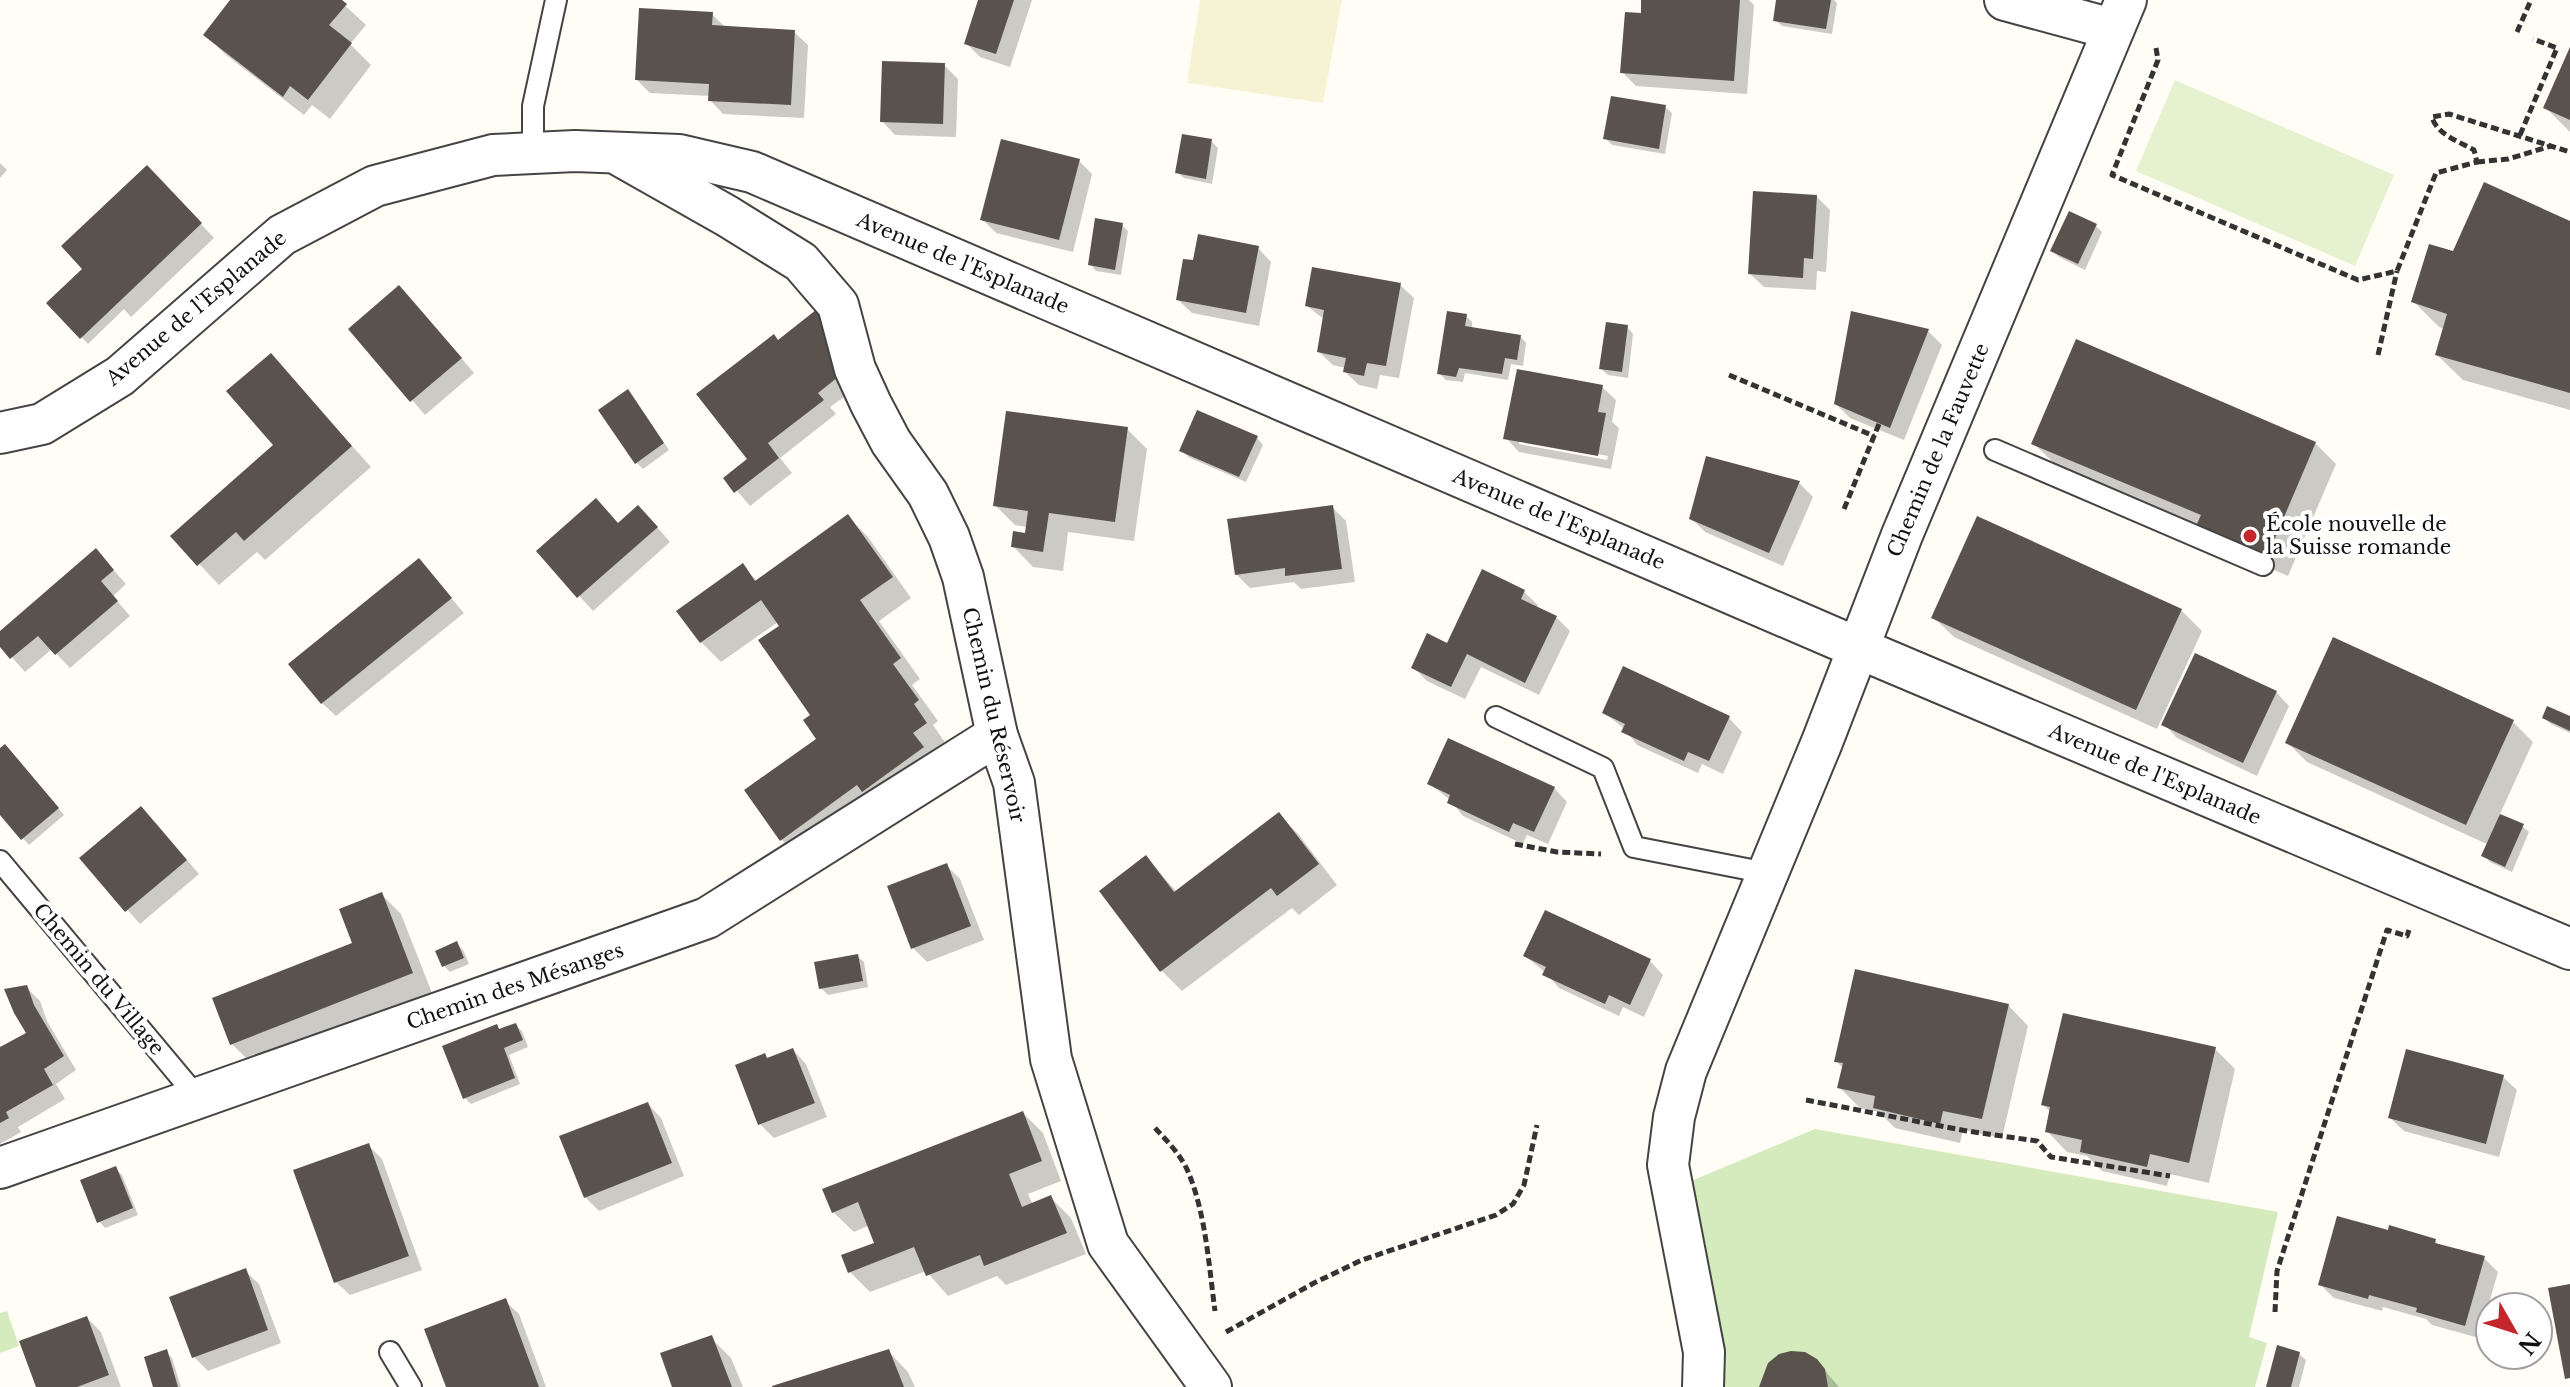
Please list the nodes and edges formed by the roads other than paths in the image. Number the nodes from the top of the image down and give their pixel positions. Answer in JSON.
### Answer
{"nodes":[{"id":1,"x":556,"y":0,"type":"edge"},
{"id":2,"x":2005,"y":0,"type":"edge"},
{"id":3,"x":2119,"y":14,"type":"edge"},
{"id":4,"x":533,"y":152,"type":"junction"},
{"id":5,"x":612,"y":152,"type":"junction"},
{"id":6,"x":0,"y":433,"type":"edge"},
{"id":7,"x":1995,"y":450,"type":"dead end"},
{"id":8,"x":2263,"y":565,"type":"dead end"},
{"id":9,"x":1858,"y":648,"type":"junction"},
{"id":10,"x":1496,"y":717,"type":"dead end"},
{"id":11,"x":997,"y":735,"type":"junction"},
{"id":12,"x":0,"y":861,"type":"edge"},
{"id":13,"x":1767,"y":873,"type":"junction"},
{"id":14,"x":2570,"y":949,"type":"edge"},
{"id":15,"x":198,"y":1098,"type":"junction"},
{"id":16,"x":0,"y":1168,"type":"edge"},
{"id":17,"x":390,"y":1352,"type":"dead end"},
{"id":18,"x":1207,"y":1360,"type":"edge"},
{"id":19,"x":411,"y":1387,"type":"edge"},
{"id":20,"x":1703,"y":1387,"type":"edge"}],
"edges":[{"from":1,"to":4,"type":"lane"},
{"from":2,"to":3,"type":"street","name":"Chemin de la Fauvette"},
{"from":3,"to":9,"type":"street","name":"Chemin de la Fauvette"},
{"from":4,"to":5,"type":"street","name":"Avenue de l'Esplanade"},
{"from":4,"to":6,"type":"street","name":"Avenue de l'Esplanade"},
{"from":5,"to":9,"type":"street","name":"Avenue de l'Esplanade"},
{"from":5,"to":11,"type":"street","name":"Chemin du Réservoir"},
{"from":7,"to":8,"type":"lane"},
{"from":9,"to":13,"type":"street","name":"Chemin de la Fauvette"},
{"from":9,"to":14,"type":"street","name":"Avenue de l'Esplanade"},
{"from":10,"to":13,"type":"lane"},
{"from":11,"to":15,"type":"street","name":"Chemin des Mésanges"},
{"from":11,"to":18,"type":"street","name":"Chemin du Réservoir"},
{"from":12,"to":15,"type":"lane","name":"Chemin du Village"},
{"from":13,"to":20,"type":"street","name":"Chemin de la Fauvette"},
{"from":15,"to":16,"type":"street","name":"Chemin des Mésanges"},
{"from":17,"to":19,"type":"lane"}]}
